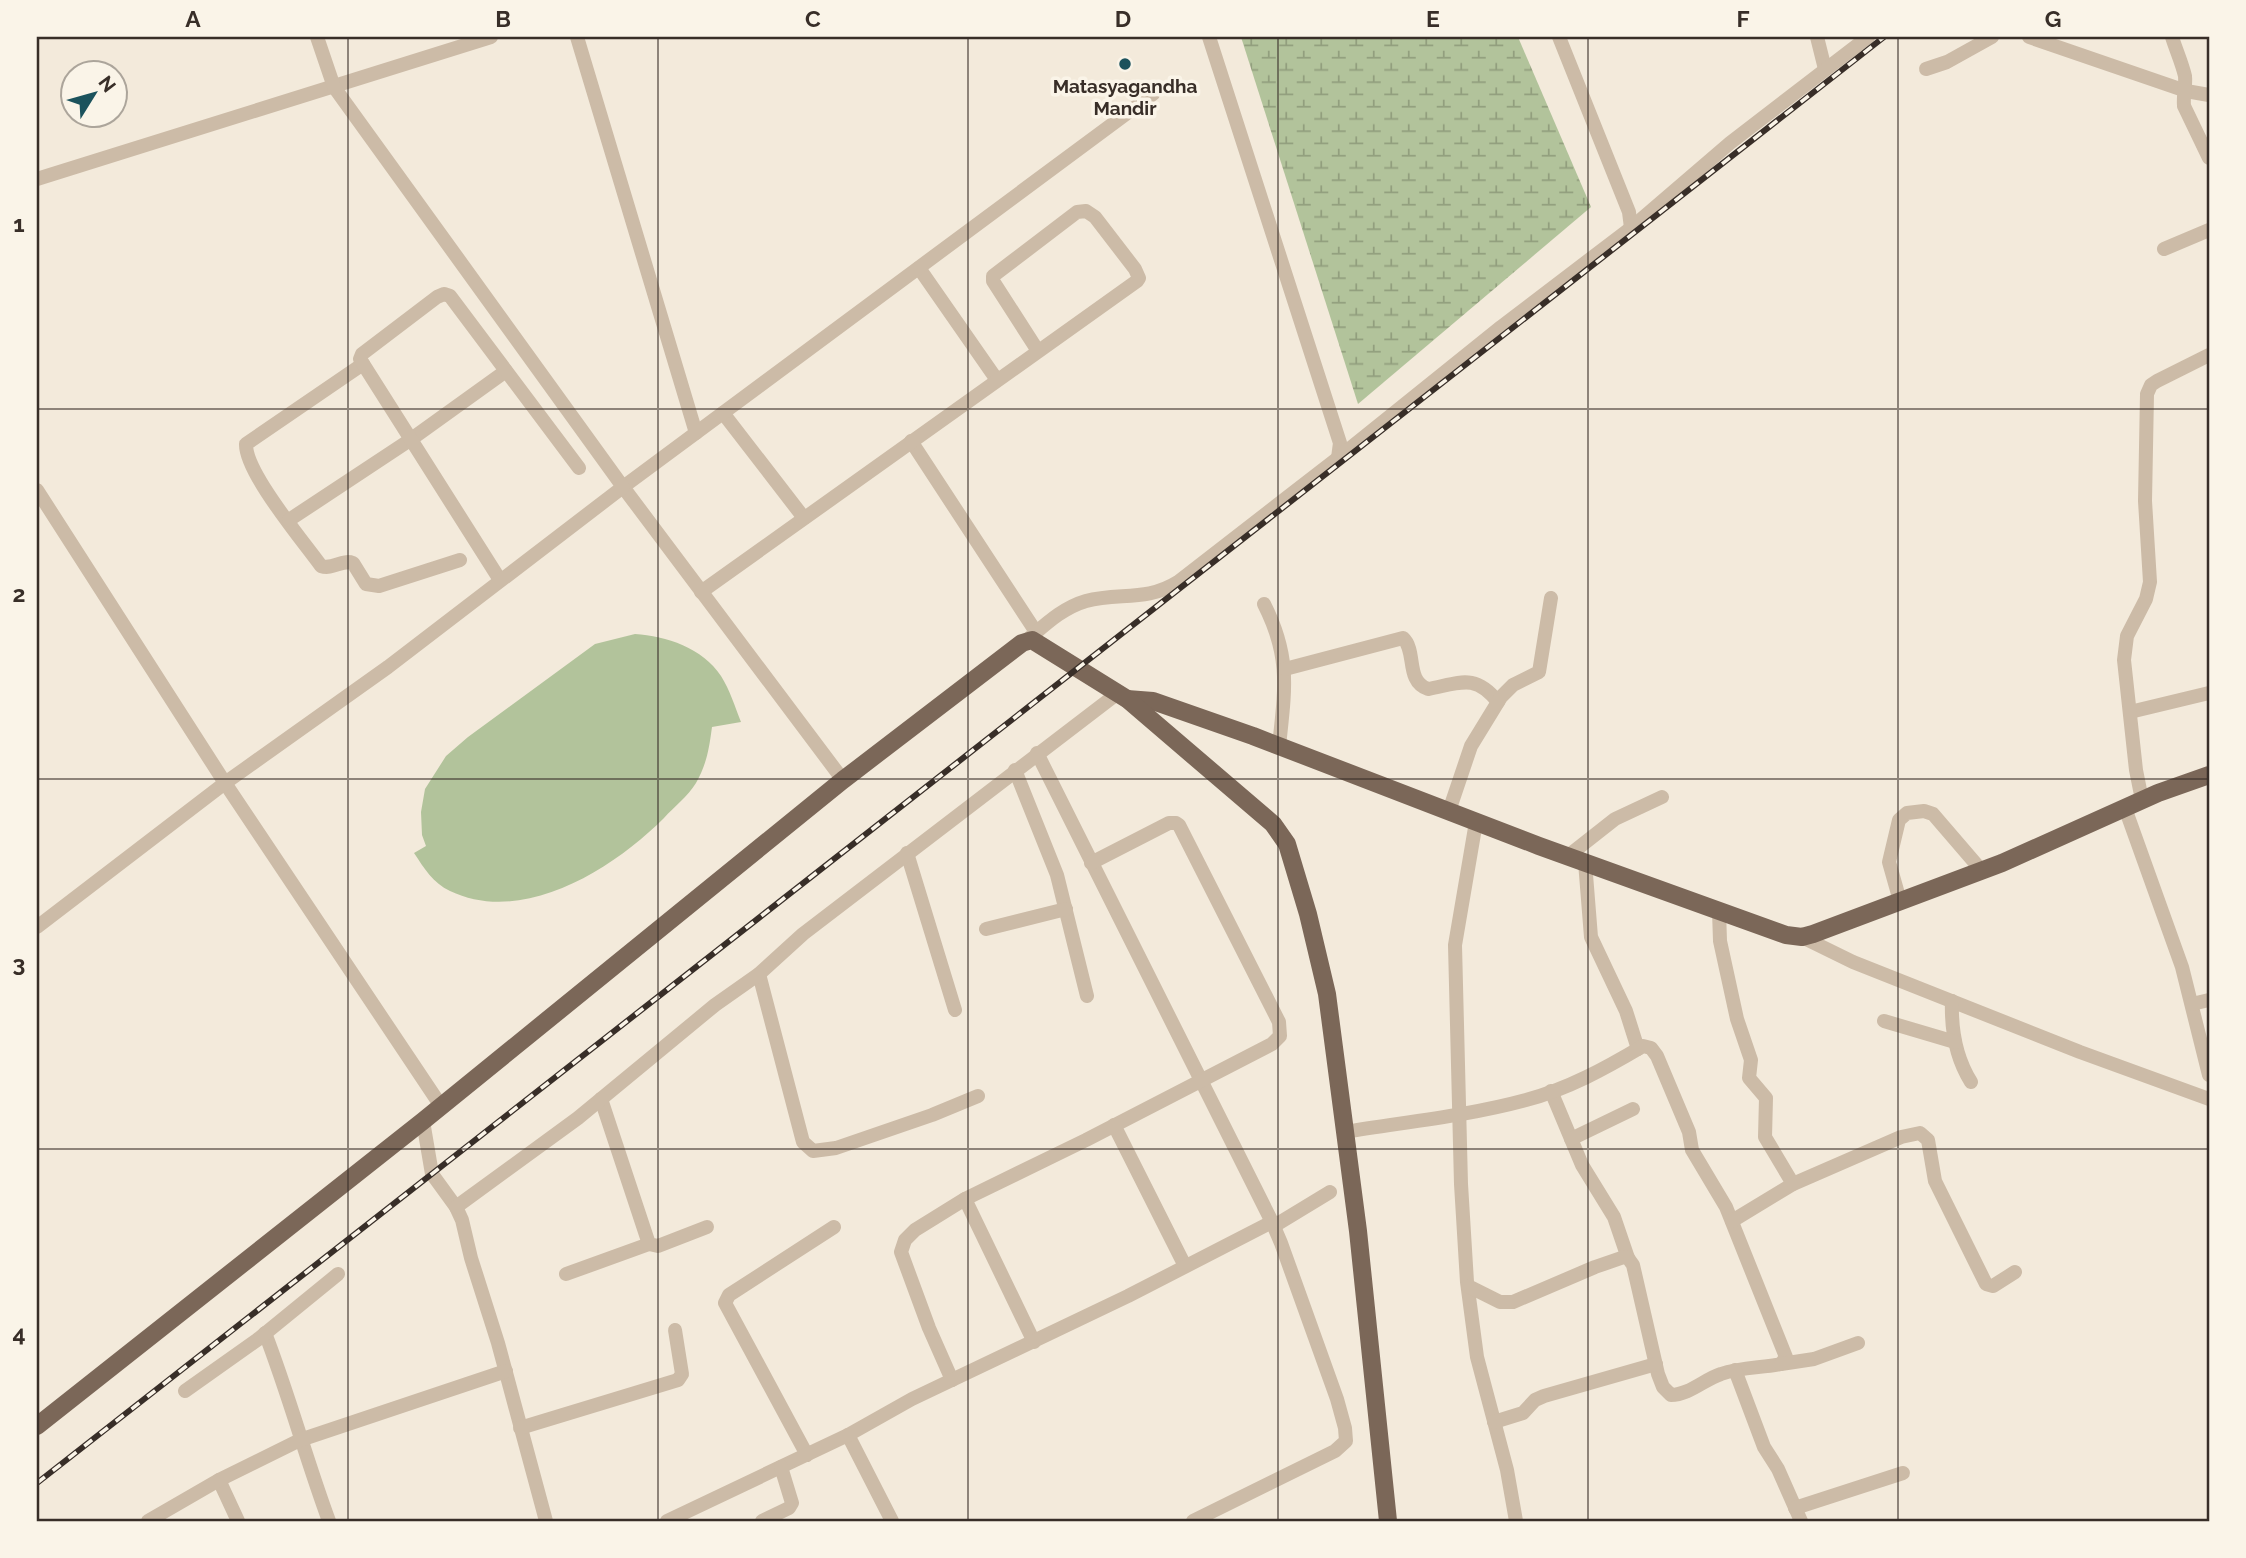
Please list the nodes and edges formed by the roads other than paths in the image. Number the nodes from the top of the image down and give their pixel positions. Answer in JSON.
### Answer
{"nodes":[{"id":1,"x":317,"y":37,"type":"edge"},
{"id":2,"x":491,"y":37,"type":"edge"},
{"id":3,"x":577,"y":37,"type":"edge"},
{"id":4,"x":1209,"y":37,"type":"edge"},
{"id":5,"x":1559,"y":37,"type":"edge"},
{"id":6,"x":1818,"y":37,"type":"edge"},
{"id":7,"x":1868,"y":37,"type":"edge"},
{"id":8,"x":1992,"y":37,"type":"edge"},
{"id":9,"x":2029,"y":37,"type":"edge"},
{"id":10,"x":2172,"y":37,"type":"edge"},
{"id":11,"x":1825,"y":69,"type":"junction"},
{"id":12,"x":1926,"y":69,"type":"dead end"},
{"id":13,"x":334,"y":87,"type":"junction"},
{"id":14,"x":2186,"y":91,"type":"junction"},
{"id":15,"x":1153,"y":94,"type":"dead end"},
{"id":16,"x":2209,"y":95,"type":"edge"},
{"id":17,"x":2209,"y":158,"type":"edge"},
{"id":18,"x":37,"y":179,"type":"edge"},
{"id":19,"x":1632,"y":228,"type":"junction"},
{"id":20,"x":2209,"y":230,"type":"edge"},
{"id":21,"x":2164,"y":249,"type":"dead end"},
{"id":22,"x":919,"y":268,"type":"junction"},
{"id":23,"x":1038,"y":351,"type":"junction"},
{"id":24,"x":2209,"y":355,"type":"edge"},
{"id":25,"x":363,"y":364,"type":"junction"},
{"id":26,"x":506,"y":371,"type":"junction"},
{"id":27,"x":997,"y":380,"type":"junction"},
{"id":28,"x":723,"y":413,"type":"junction"},
{"id":29,"x":696,"y":433,"type":"junction"},
{"id":30,"x":410,"y":440,"type":"junction"},
{"id":31,"x":911,"y":441,"type":"junction"},
{"id":32,"x":1338,"y":458,"type":"junction"},
{"id":33,"x":579,"y":468,"type":"dead end"},
{"id":34,"x":623,"y":487,"type":"junction"},
{"id":35,"x":37,"y":491,"type":"edge"},
{"id":36,"x":804,"y":518,"type":"junction"},
{"id":37,"x":289,"y":520,"type":"junction"},
{"id":38,"x":460,"y":560,"type":"dead end"},
{"id":39,"x":500,"y":580,"type":"junction"},
{"id":40,"x":701,"y":592,"type":"junction"},
{"id":41,"x":1552,"y":598,"type":"dead end"},
{"id":42,"x":1264,"y":604,"type":"dead end"},
{"id":43,"x":1031,"y":636,"type":"junction"},
{"id":44,"x":1285,"y":669,"type":"junction"},
{"id":45,"x":2209,"y":693,"type":"edge"},
{"id":46,"x":1122,"y":696,"type":"junction"},
{"id":47,"x":1498,"y":702,"type":"junction"},
{"id":48,"x":2130,"y":712,"type":"junction"},
{"id":49,"x":1279,"y":746,"type":"junction"},
{"id":50,"x":1037,"y":753,"type":"junction"},
{"id":51,"x":1015,"y":770,"type":"junction"},
{"id":52,"x":2209,"y":775,"type":"edge"},
{"id":53,"x":843,"y":780,"type":"junction"},
{"id":54,"x":225,"y":783,"type":"junction"},
{"id":55,"x":1662,"y":797,"type":"dead end"},
{"id":56,"x":2142,"y":800,"type":"junction"},
{"id":57,"x":2124,"y":808,"type":"junction"},
{"id":58,"x":1449,"y":811,"type":"junction"},
{"id":59,"x":1476,"y":822,"type":"junction"},
{"id":60,"x":907,"y":853,"type":"junction"},
{"id":61,"x":1577,"y":859,"type":"junction"},
{"id":62,"x":1091,"y":863,"type":"junction"},
{"id":63,"x":1982,"y":871,"type":"junction"},
{"id":64,"x":1900,"y":901,"type":"junction"},
{"id":65,"x":1066,"y":909,"type":"junction"},
{"id":66,"x":1719,"y":911,"type":"junction"},
{"id":67,"x":37,"y":927,"type":"edge"},
{"id":68,"x":986,"y":929,"type":"dead end"},
{"id":69,"x":1802,"y":937,"type":"junction"},
{"id":70,"x":759,"y":974,"type":"junction"},
{"id":71,"x":1087,"y":996,"type":"dead end"},
{"id":72,"x":2209,"y":1000,"type":"edge"},
{"id":73,"x":1952,"y":1001,"type":"junction"},
{"id":74,"x":2192,"y":1004,"type":"junction"},
{"id":75,"x":955,"y":1010,"type":"dead end"},
{"id":76,"x":1884,"y":1021,"type":"dead end"},
{"id":77,"x":1955,"y":1042,"type":"junction"},
{"id":78,"x":1638,"y":1049,"type":"junction"},
{"id":79,"x":2209,"y":1074,"type":"edge"},
{"id":80,"x":1201,"y":1082,"type":"junction"},
{"id":81,"x":1971,"y":1082,"type":"dead end"},
{"id":82,"x":1551,"y":1091,"type":"junction"},
{"id":83,"x":978,"y":1096,"type":"dead end"},
{"id":84,"x":601,"y":1099,"type":"junction"},
{"id":85,"x":2209,"y":1099,"type":"edge"},
{"id":86,"x":441,"y":1106,"type":"junction"},
{"id":87,"x":1633,"y":1108,"type":"dead end"},
{"id":88,"x":1459,"y":1114,"type":"junction"},
{"id":89,"x":423,"y":1121,"type":"junction"},
{"id":90,"x":1114,"y":1125,"type":"junction"},
{"id":91,"x":1345,"y":1132,"type":"junction"},
{"id":92,"x":1571,"y":1139,"type":"junction"},
{"id":93,"x":1793,"y":1184,"type":"junction"},
{"id":94,"x":1330,"y":1192,"type":"dead end"},
{"id":95,"x":965,"y":1199,"type":"junction"},
{"id":96,"x":456,"y":1207,"type":"junction"},
{"id":97,"x":1732,"y":1221,"type":"junction"},
{"id":98,"x":1273,"y":1224,"type":"junction"},
{"id":99,"x":707,"y":1227,"type":"dead end"},
{"id":100,"x":834,"y":1227,"type":"dead end"},
{"id":101,"x":649,"y":1244,"type":"junction"},
{"id":102,"x":1628,"y":1258,"type":"junction"},
{"id":103,"x":1185,"y":1266,"type":"junction"},
{"id":104,"x":2015,"y":1272,"type":"dead end"},
{"id":105,"x":338,"y":1274,"type":"dead end"},
{"id":106,"x":566,"y":1274,"type":"dead end"},
{"id":107,"x":1468,"y":1286,"type":"junction"},
{"id":108,"x":675,"y":1330,"type":"dead end"},
{"id":109,"x":265,"y":1333,"type":"junction"},
{"id":110,"x":1034,"y":1342,"type":"junction"},
{"id":111,"x":1858,"y":1343,"type":"dead end"},
{"id":112,"x":1656,"y":1364,"type":"junction"},
{"id":113,"x":1781,"y":1364,"type":"junction"},
{"id":114,"x":1735,"y":1370,"type":"junction"},
{"id":115,"x":506,"y":1371,"type":"junction"},
{"id":116,"x":952,"y":1380,"type":"junction"},
{"id":117,"x":185,"y":1391,"type":"dead end"},
{"id":118,"x":1493,"y":1422,"type":"junction"},
{"id":119,"x":37,"y":1426,"type":"edge"},
{"id":120,"x":520,"y":1428,"type":"junction"},
{"id":121,"x":848,"y":1435,"type":"junction"},
{"id":122,"x":300,"y":1440,"type":"junction"},
{"id":123,"x":807,"y":1455,"type":"junction"},
{"id":124,"x":781,"y":1467,"type":"junction"},
{"id":125,"x":1903,"y":1473,"type":"dead end"},
{"id":126,"x":219,"y":1480,"type":"junction"},
{"id":127,"x":1798,"y":1514,"type":"edge"},
{"id":128,"x":148,"y":1521,"type":"edge"},
{"id":129,"x":237,"y":1521,"type":"edge"},
{"id":130,"x":329,"y":1521,"type":"edge"},
{"id":131,"x":546,"y":1521,"type":"edge"},
{"id":132,"x":667,"y":1521,"type":"edge"},
{"id":133,"x":762,"y":1521,"type":"edge"},
{"id":134,"x":892,"y":1521,"type":"edge"},
{"id":135,"x":1193,"y":1521,"type":"edge"},
{"id":136,"x":1388,"y":1521,"type":"edge"},
{"id":137,"x":1516,"y":1521,"type":"edge"}],
"edges":[{"from":1,"to":13,"type":"street"},
{"from":2,"to":13,"type":"street"},
{"from":3,"to":29,"type":"street"},
{"from":4,"to":32,"type":"street"},
{"from":5,"to":19,"type":"street"},
{"from":6,"to":11,"type":"street"},
{"from":7,"to":11,"type":"street"},
{"from":8,"to":12,"type":"street"},
{"from":9,"to":14,"type":"street"},
{"from":10,"to":14,"type":"street"},
{"from":11,"to":19,"type":"street"},
{"from":13,"to":18,"type":"street"},
{"from":13,"to":34,"type":"street"},
{"from":14,"to":16,"type":"street"},
{"from":14,"to":17,"type":"street"},
{"from":15,"to":22,"type":"street"},
{"from":19,"to":32,"type":"street"},
{"from":20,"to":21,"type":"street"},
{"from":22,"to":27,"type":"street"},
{"from":22,"to":28,"type":"street"},
{"from":23,"to":23,"type":"street"},
{"from":23,"to":27,"type":"street"},
{"from":24,"to":48,"type":"street"},
{"from":25,"to":26,"type":"street"},
{"from":25,"to":30,"type":"street"},
{"from":25,"to":37,"type":"street"},
{"from":26,"to":30,"type":"street"},
{"from":26,"to":33,"type":"street"},
{"from":27,"to":31,"type":"street"},
{"from":28,"to":29,"type":"street"},
{"from":28,"to":36,"type":"street"},
{"from":29,"to":34,"type":"street"},
{"from":30,"to":37,"type":"street"},
{"from":30,"to":39,"type":"street"},
{"from":31,"to":36,"type":"street"},
{"from":31,"to":43,"type":"street"},
{"from":32,"to":43,"type":"street"},
{"from":34,"to":39,"type":"street"},
{"from":34,"to":40,"type":"street"},
{"from":35,"to":54,"type":"street"},
{"from":36,"to":40,"type":"street"},
{"from":37,"to":38,"type":"street"},
{"from":39,"to":54,"type":"street"},
{"from":40,"to":53,"type":"street"},
{"from":41,"to":47,"type":"street"},
{"from":42,"to":44,"type":"street"},
{"from":43,"to":46,"type":"main road"},
{"from":43,"to":53,"type":"main road"},
{"from":44,"to":47,"type":"street"},
{"from":44,"to":49,"type":"street"},
{"from":45,"to":48,"type":"street"},
{"from":46,"to":49,"type":"main road"},
{"from":46,"to":50,"type":"street"},
{"from":46,"to":91,"type":"main road"},
{"from":47,"to":58,"type":"street"},
{"from":48,"to":56,"type":"street"},
{"from":49,"to":58,"type":"main road"},
{"from":50,"to":51,"type":"street"},
{"from":50,"to":62,"type":"street"},
{"from":51,"to":60,"type":"street"},
{"from":51,"to":65,"type":"street"},
{"from":52,"to":56,"type":"main road"},
{"from":53,"to":86,"type":"main road"},
{"from":54,"to":67,"type":"street"},
{"from":54,"to":86,"type":"street"},
{"from":55,"to":61,"type":"street"},
{"from":56,"to":57,"type":"main road"},
{"from":57,"to":63,"type":"main road"},
{"from":57,"to":74,"type":"street"},
{"from":58,"to":59,"type":"main road"},
{"from":59,"to":61,"type":"main road"},
{"from":59,"to":88,"type":"street"},
{"from":60,"to":70,"type":"street"},
{"from":60,"to":75,"type":"street"},
{"from":61,"to":66,"type":"main road"},
{"from":61,"to":78,"type":"street"},
{"from":62,"to":80,"type":"street"},
{"from":62,"to":80,"type":"street"},
{"from":63,"to":64,"type":"main road"},
{"from":63,"to":64,"type":"street"},
{"from":64,"to":69,"type":"main road"},
{"from":65,"to":68,"type":"street"},
{"from":65,"to":71,"type":"street"},
{"from":66,"to":69,"type":"main road"},
{"from":66,"to":93,"type":"street"},
{"from":69,"to":73,"type":"street"},
{"from":70,"to":83,"type":"street"},
{"from":70,"to":84,"type":"street"},
{"from":72,"to":74,"type":"street"},
{"from":73,"to":77,"type":"street"},
{"from":73,"to":85,"type":"street"},
{"from":74,"to":79,"type":"street"},
{"from":76,"to":77,"type":"street"},
{"from":77,"to":81,"type":"street"},
{"from":78,"to":82,"type":"street"},
{"from":78,"to":97,"type":"street"},
{"from":80,"to":90,"type":"street"},
{"from":80,"to":98,"type":"street"},
{"from":82,"to":88,"type":"street"},
{"from":82,"to":92,"type":"street"},
{"from":84,"to":96,"type":"street"},
{"from":84,"to":101,"type":"street"},
{"from":86,"to":89,"type":"main road"},
{"from":87,"to":92,"type":"street"},
{"from":88,"to":91,"type":"street"},
{"from":88,"to":107,"type":"street"},
{"from":89,"to":96,"type":"street"},
{"from":89,"to":119,"type":"main road"},
{"from":90,"to":95,"type":"street"},
{"from":90,"to":103,"type":"street"},
{"from":91,"to":136,"type":"main road"},
{"from":92,"to":102,"type":"street"},
{"from":93,"to":97,"type":"street"},
{"from":93,"to":104,"type":"street"},
{"from":94,"to":98,"type":"street"},
{"from":95,"to":110,"type":"street"},
{"from":95,"to":116,"type":"street"},
{"from":96,"to":115,"type":"street"},
{"from":97,"to":113,"type":"street"},
{"from":98,"to":103,"type":"street"},
{"from":98,"to":135,"type":"street"},
{"from":99,"to":101,"type":"street"},
{"from":100,"to":123,"type":"street"},
{"from":101,"to":106,"type":"street"},
{"from":102,"to":107,"type":"street"},
{"from":102,"to":112,"type":"street"},
{"from":103,"to":110,"type":"street"},
{"from":105,"to":109,"type":"street"},
{"from":107,"to":118,"type":"street"},
{"from":108,"to":120,"type":"street"},
{"from":109,"to":117,"type":"street"},
{"from":109,"to":122,"type":"street"},
{"from":110,"to":116,"type":"street"},
{"from":111,"to":113,"type":"street"},
{"from":112,"to":114,"type":"street"},
{"from":112,"to":118,"type":"street"},
{"from":113,"to":114,"type":"street"},
{"from":114,"to":127,"type":"street"},
{"from":115,"to":120,"type":"street"},
{"from":115,"to":122,"type":"street"},
{"from":116,"to":121,"type":"street"},
{"from":118,"to":137,"type":"street"},
{"from":120,"to":131,"type":"street"},
{"from":121,"to":123,"type":"street"},
{"from":121,"to":134,"type":"street"},
{"from":122,"to":126,"type":"street"},
{"from":122,"to":130,"type":"street"},
{"from":123,"to":124,"type":"street"},
{"from":124,"to":132,"type":"street"},
{"from":124,"to":133,"type":"street"},
{"from":125,"to":127,"type":"street"},
{"from":126,"to":128,"type":"street"},
{"from":126,"to":129,"type":"street"}]}
